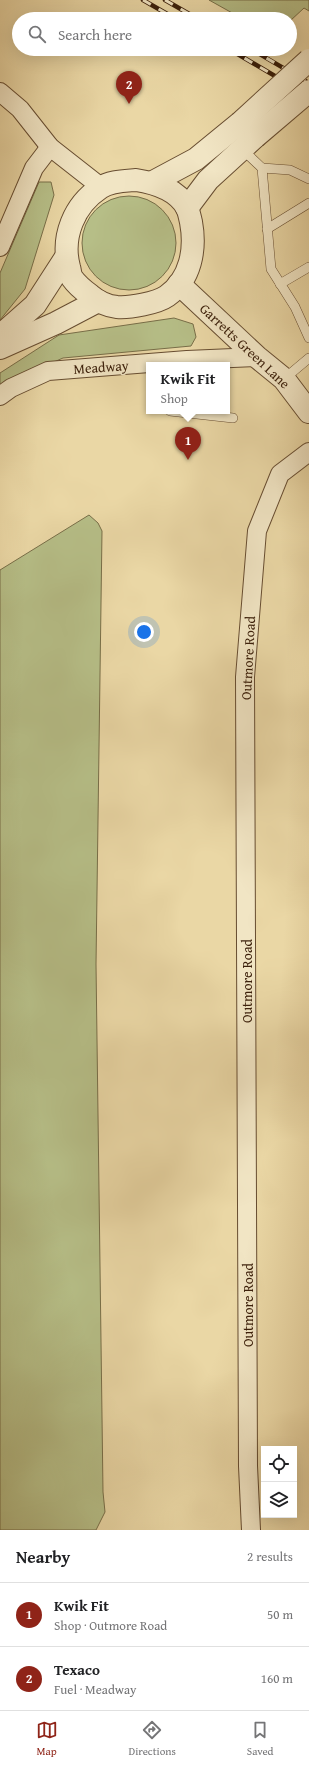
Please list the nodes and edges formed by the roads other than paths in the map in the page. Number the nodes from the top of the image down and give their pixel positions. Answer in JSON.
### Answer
{"nodes":[{"id":1,"x":309,"y":60,"type":"edge"},
{"id":2,"x":309,"y":91,"type":"edge"},
{"id":3,"x":0,"y":92,"type":"edge"},
{"id":4,"x":246,"y":136,"type":"junction"},
{"id":5,"x":50,"y":146,"type":"junction"},
{"id":6,"x":262,"y":168,"type":"junction"},
{"id":7,"x":309,"y":179,"type":"edge"},
{"id":8,"x":153,"y":182,"type":"junction"},
{"id":9,"x":101,"y":187,"type":"junction"},
{"id":10,"x":309,"y":203,"type":"edge"},
{"id":11,"x":187,"y":208,"type":"junction"},
{"id":12,"x":267,"y":229,"type":"junction"},
{"id":13,"x":0,"y":247,"type":"edge"},
{"id":14,"x":66,"y":257,"type":"junction"},
{"id":15,"x":309,"y":267,"type":"edge"},
{"id":16,"x":178,"y":284,"type":"junction"},
{"id":17,"x":280,"y":284,"type":"junction"},
{"id":18,"x":98,"y":301,"type":"junction"},
{"id":19,"x":0,"y":336,"type":"edge"},
{"id":20,"x":309,"y":338,"type":"edge"},
{"id":21,"x":0,"y":348,"type":"edge"},
{"id":22,"x":257,"y":357,"type":"junction"},
{"id":23,"x":309,"y":358,"type":"edge"},
{"id":24,"x":182,"y":362,"type":"edge"},
{"id":25,"x":146,"y":364,"type":"edge"},
{"id":26,"x":284,"y":379,"type":"junction"},
{"id":27,"x":0,"y":396,"type":"edge"},
{"id":28,"x":309,"y":412,"type":"edge"},
{"id":29,"x":197,"y":414,"type":"edge"},
{"id":30,"x":233,"y":418,"type":"dead end"},
{"id":31,"x":309,"y":452,"type":"edge"},
{"id":32,"x":251,"y":1530,"type":"edge"}],
"edges":[{"from":1,"to":4,"type":"street","bridge":true},
{"from":2,"to":4,"type":"street","bridge":true},
{"from":3,"to":5,"type":"street"},
{"from":4,"to":6,"type":"lane"},
{"from":4,"to":8,"type":"street"},
{"from":4,"to":11,"type":"street"},
{"from":5,"to":9,"type":"street"},
{"from":5,"to":13,"type":"street"},
{"from":6,"to":7,"type":"lane"},
{"from":6,"to":12,"type":"lane"},
{"from":8,"to":9,"type":"street"},
{"from":8,"to":11,"type":"street"},
{"from":9,"to":14,"type":"street"},
{"from":10,"to":12,"type":"lane"},
{"from":11,"to":16,"type":"street"},
{"from":12,"to":17,"type":"lane"},
{"from":14,"to":18,"type":"street"},
{"from":14,"to":19,"type":"street"},
{"from":15,"to":17,"type":"lane"},
{"from":16,"to":18,"type":"street"},
{"from":16,"to":22,"type":"street","name":"Garretts Green Lane"},
{"from":17,"to":20,"type":"lane"},
{"from":18,"to":21,"type":"street"},
{"from":22,"to":24,"type":"street","name":"Meadway"},
{"from":22,"to":26,"type":"street","name":"Garretts Green Lane"},
{"from":23,"to":26,"type":"lane"},
{"from":25,"to":27,"type":"street","name":"Meadway"},
{"from":26,"to":28,"type":"street","name":"Garretts Green Lane"},
{"from":29,"to":30,"type":"lane"},
{"from":31,"to":32,"type":"street","name":"Outmore Road"}]}
